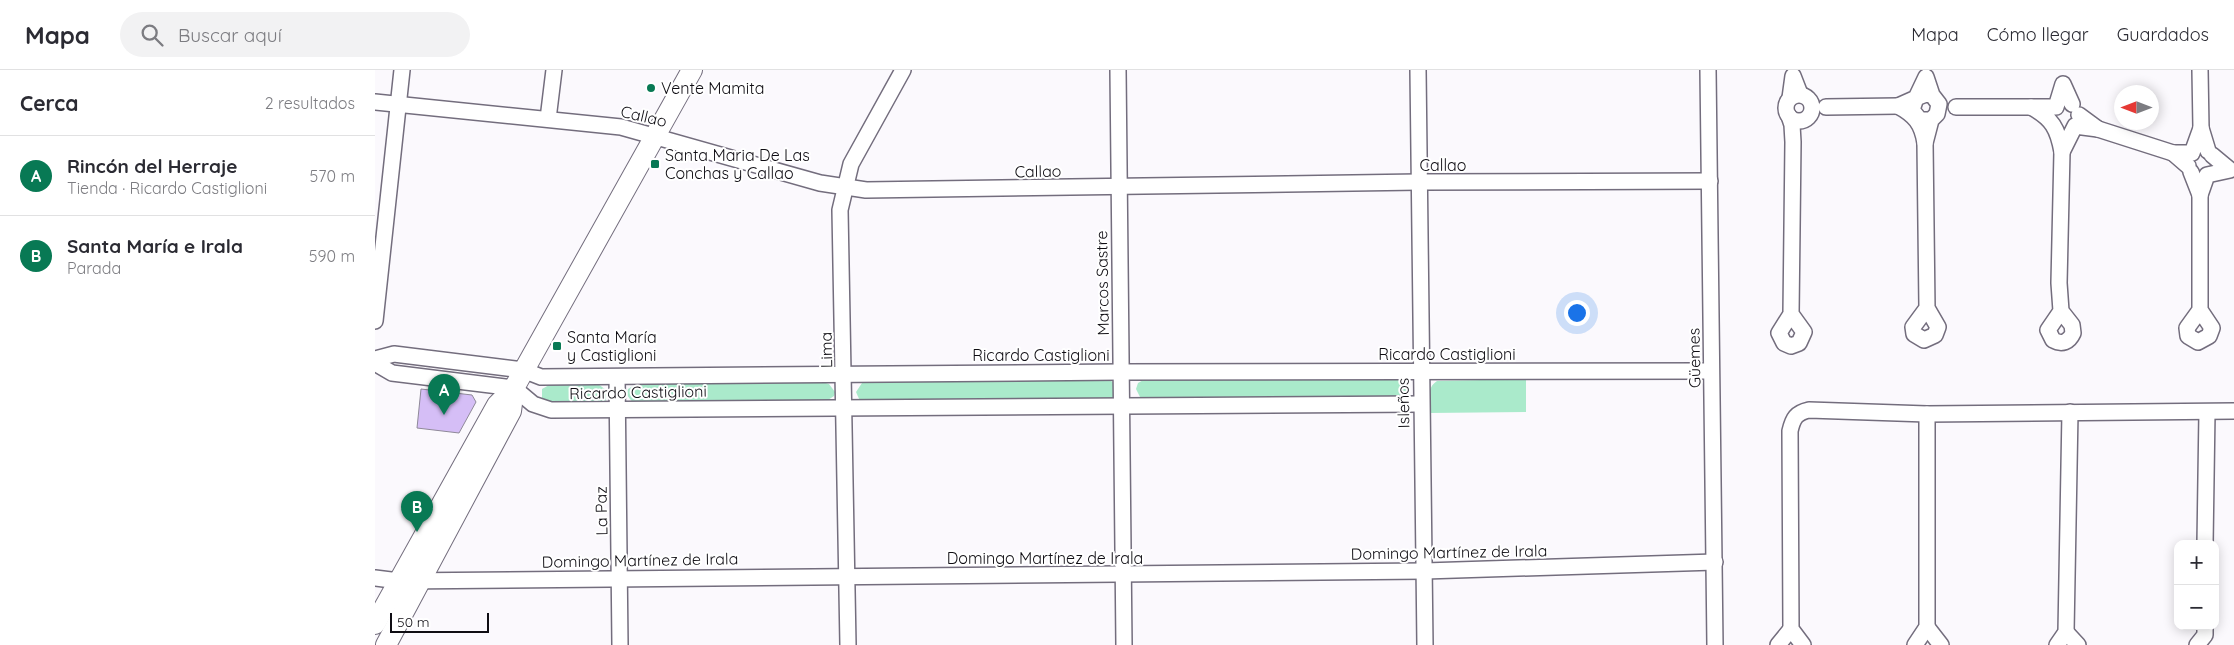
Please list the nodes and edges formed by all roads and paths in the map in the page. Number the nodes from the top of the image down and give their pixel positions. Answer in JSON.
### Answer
{"nodes":[{"id":1,"x":402,"y":70,"type":"edge"},
{"id":2,"x":553,"y":70,"type":"edge"},
{"id":3,"x":692,"y":70,"type":"edge"},
{"id":4,"x":903,"y":70,"type":"edge"},
{"id":5,"x":1118,"y":70,"type":"edge"},
{"id":6,"x":1418,"y":70,"type":"edge"},
{"id":7,"x":1708,"y":70,"type":"edge"},
{"id":8,"x":2200,"y":70,"type":"edge"},
{"id":9,"x":1793,"y":73,"type":"edge"},
{"id":10,"x":1926,"y":74,"type":"edge"},
{"id":11,"x":2063,"y":77,"type":"edge"},
{"id":12,"x":1934,"y":97,"type":"junction"},
{"id":13,"x":1916,"y":98,"type":"junction"},
{"id":14,"x":375,"y":102,"type":"edge"},
{"id":15,"x":398,"y":105,"type":"junction"},
{"id":16,"x":1803,"y":105,"type":"junction"},
{"id":17,"x":1898,"y":106,"type":"junction"},
{"id":18,"x":1956,"y":107,"type":"junction"},
{"id":19,"x":2031,"y":107,"type":"junction"},
{"id":20,"x":2056,"y":107,"type":"junction"},
{"id":21,"x":2076,"y":115,"type":"junction"},
{"id":22,"x":1915,"y":116,"type":"junction"},
{"id":23,"x":1934,"y":117,"type":"junction"},
{"id":24,"x":548,"y":119,"type":"junction"},
{"id":25,"x":2055,"y":125,"type":"junction"},
{"id":26,"x":2201,"y":128,"type":"junction"},
{"id":27,"x":655,"y":136,"type":"junction"},
{"id":28,"x":1793,"y":142,"type":"junction"},
{"id":29,"x":1925,"y":143,"type":"junction"},
{"id":30,"x":2062,"y":152,"type":"junction"},
{"id":31,"x":2210,"y":153,"type":"junction"},
{"id":32,"x":2190,"y":164,"type":"junction"},
{"id":33,"x":2232,"y":170,"type":"edge"},
{"id":34,"x":2207,"y":175,"type":"junction"},
{"id":35,"x":1710,"y":181,"type":"junction"},
{"id":36,"x":1419,"y":182,"type":"junction"},
{"id":37,"x":845,"y":187,"type":"junction"},
{"id":38,"x":1118,"y":187,"type":"junction"},
{"id":39,"x":2200,"y":194,"type":"junction"},
{"id":40,"x":1927,"y":308,"type":"dead end"},
{"id":41,"x":2200,"y":310,"type":"dead end"},
{"id":42,"x":2061,"y":311,"type":"dead end"},
{"id":43,"x":1791,"y":314,"type":"dead end"},
{"id":44,"x":375,"y":321,"type":"edge"},
{"id":45,"x":375,"y":361,"type":"edge"},
{"id":46,"x":1711,"y":371,"type":"junction"},
{"id":47,"x":1120,"y":372,"type":"junction"},
{"id":48,"x":1420,"y":372,"type":"junction"},
{"id":49,"x":843,"y":374,"type":"junction"},
{"id":50,"x":617,"y":377,"type":"junction"},
{"id":51,"x":518,"y":379,"type":"junction"},
{"id":52,"x":1421,"y":404,"type":"junction"},
{"id":53,"x":1120,"y":407,"type":"junction"},
{"id":54,"x":844,"y":408,"type":"junction"},
{"id":55,"x":617,"y":409,"type":"junction"},
{"id":56,"x":2070,"y":412,"type":"junction"},
{"id":57,"x":2207,"y":412,"type":"junction"},
{"id":58,"x":2234,"y":412,"type":"edge"},
{"id":59,"x":1927,"y":414,"type":"junction"},
{"id":60,"x":2205,"y":540,"type":"edge"},
{"id":61,"x":1715,"y":562,"type":"junction"},
{"id":62,"x":1425,"y":571,"type":"junction"},
{"id":63,"x":1123,"y":575,"type":"junction"},
{"id":64,"x":847,"y":576,"type":"junction"},
{"id":65,"x":619,"y":577,"type":"junction"},
{"id":66,"x":375,"y":578,"type":"edge"},
{"id":67,"x":421,"y":580,"type":"junction"},
{"id":68,"x":399,"y":581,"type":"junction"},
{"id":69,"x":375,"y":624,"type":"edge"},
{"id":70,"x":1927,"y":627,"type":"junction"},
{"id":71,"x":1791,"y":629,"type":"junction"},
{"id":72,"x":2067,"y":632,"type":"junction"},
{"id":73,"x":387,"y":645,"type":"edge"},
{"id":74,"x":620,"y":645,"type":"edge"},
{"id":75,"x":848,"y":645,"type":"edge"},
{"id":76,"x":1124,"y":645,"type":"edge"},
{"id":77,"x":1425,"y":645,"type":"edge"},
{"id":78,"x":1715,"y":645,"type":"edge"},
{"id":79,"x":1778,"y":645,"type":"edge"},
{"id":80,"x":1803,"y":645,"type":"edge"},
{"id":81,"x":1915,"y":645,"type":"edge"},
{"id":82,"x":1941,"y":645,"type":"edge"},
{"id":83,"x":2057,"y":645,"type":"edge"},
{"id":84,"x":2078,"y":645,"type":"edge"}],
"edges":[{"from":1,"to":15,"type":"street"},
{"from":2,"to":24,"type":"street"},
{"from":3,"to":27,"type":"main road"},
{"from":4,"to":37,"type":"street","name":"Lima"},
{"from":5,"to":38,"type":"street","name":"Marcos Sastre"},
{"from":6,"to":36,"type":"street","name":"Isleños"},
{"from":7,"to":35,"type":"street","name":"Güemes"},
{"from":8,"to":26,"type":"street"},
{"from":9,"to":16,"type":"street"},
{"from":10,"to":12,"type":"street"},
{"from":10,"to":13,"type":"street"},
{"from":11,"to":20,"type":"street"},
{"from":11,"to":21,"type":"street"},
{"from":12,"to":13,"type":"street"},
{"from":12,"to":18,"type":"street"},
{"from":12,"to":23,"type":"street"},
{"from":13,"to":17,"type":"street"},
{"from":13,"to":22,"type":"street"},
{"from":14,"to":15,"type":"street","name":"Callao"},
{"from":15,"to":24,"type":"street","name":"Callao"},
{"from":15,"to":44,"type":"street"},
{"from":16,"to":17,"type":"street"},
{"from":16,"to":28,"type":"street"},
{"from":16,"to":28,"type":"street"},
{"from":17,"to":22,"type":"street"},
{"from":18,"to":19,"type":"street"},
{"from":18,"to":23,"type":"street"},
{"from":19,"to":20,"type":"street"},
{"from":19,"to":25,"type":"street"},
{"from":20,"to":21,"type":"street"},
{"from":20,"to":25,"type":"street"},
{"from":21,"to":25,"type":"street"},
{"from":21,"to":30,"type":"street"},
{"from":21,"to":32,"type":"street"},
{"from":22,"to":23,"type":"street"},
{"from":22,"to":29,"type":"street"},
{"from":23,"to":29,"type":"street"},
{"from":24,"to":27,"type":"street","name":"Callao"},
{"from":25,"to":30,"type":"street"},
{"from":26,"to":31,"type":"street"},
{"from":26,"to":32,"type":"street"},
{"from":27,"to":37,"type":"street","name":"Callao"},
{"from":27,"to":51,"type":"main road"},
{"from":28,"to":43,"type":"street"},
{"from":29,"to":40,"type":"street"},
{"from":30,"to":42,"type":"street"},
{"from":31,"to":32,"type":"street"},
{"from":31,"to":33,"type":"street"},
{"from":31,"to":34,"type":"street"},
{"from":32,"to":34,"type":"street"},
{"from":32,"to":39,"type":"street"},
{"from":33,"to":34,"type":"street"},
{"from":34,"to":39,"type":"street"},
{"from":35,"to":36,"type":"street","name":"Callao"},
{"from":35,"to":46,"type":"street","name":"Güemes"},
{"from":36,"to":38,"type":"street","name":"Callao"},
{"from":36,"to":48,"type":"street","name":"Isleños"},
{"from":37,"to":38,"type":"street","name":"Callao"},
{"from":37,"to":49,"type":"street","name":"Lima"},
{"from":38,"to":47,"type":"street","name":"Marcos Sastre"},
{"from":39,"to":41,"type":"street"},
{"from":45,"to":51,"type":"street","name":"Ricardo Castiglioni"},
{"from":46,"to":48,"type":"street","name":"Ricardo Castiglioni"},
{"from":46,"to":61,"type":"street","name":"Güemes"},
{"from":47,"to":48,"type":"street","name":"Ricardo Castiglioni"},
{"from":47,"to":49,"type":"street","name":"Ricardo Castiglioni"},
{"from":47,"to":53,"type":"street","name":"Marcos Sastre"},
{"from":48,"to":52,"type":"street","name":"Isleños"},
{"from":49,"to":50,"type":"street","name":"Ricardo Castiglioni"},
{"from":49,"to":54,"type":"street","name":"Lima"},
{"from":50,"to":51,"type":"street","name":"Ricardo Castiglioni"},
{"from":50,"to":55,"type":"street","name":"La Paz"},
{"from":51,"to":55,"type":"street","name":"Ricardo Castiglioni"},
{"from":51,"to":67,"type":"main road"},
{"from":51,"to":68,"type":"main road"},
{"from":52,"to":53,"type":"street","name":"Ricardo Castiglioni"},
{"from":52,"to":62,"type":"street","name":"Isleños"},
{"from":53,"to":54,"type":"street","name":"Ricardo Castiglioni"},
{"from":53,"to":63,"type":"street","name":"Marcos Sastre"},
{"from":54,"to":55,"type":"street","name":"Ricardo Castiglioni"},
{"from":54,"to":64,"type":"street","name":"Lima"},
{"from":55,"to":65,"type":"street","name":"La Paz"},
{"from":56,"to":57,"type":"street"},
{"from":56,"to":59,"type":"street"},
{"from":56,"to":72,"type":"street"},
{"from":57,"to":58,"type":"street"},
{"from":57,"to":60,"type":"street"},
{"from":59,"to":70,"type":"street"},
{"from":59,"to":71,"type":"street"},
{"from":61,"to":62,"type":"street","name":"Domingo Martínez de Irala"},
{"from":61,"to":78,"type":"street","name":"Güemes"},
{"from":62,"to":63,"type":"street","name":"Domingo Martínez de Irala"},
{"from":62,"to":77,"type":"street","name":"Isleños"},
{"from":63,"to":64,"type":"street","name":"Domingo Martínez de Irala"},
{"from":63,"to":76,"type":"street","name":"Marcos Sastre"},
{"from":64,"to":65,"type":"street","name":"Domingo Martínez de Irala"},
{"from":64,"to":75,"type":"street","name":"Lima"},
{"from":65,"to":67,"type":"street","name":"Domingo Martínez de Irala"},
{"from":65,"to":74,"type":"street","name":"La Paz"},
{"from":66,"to":68,"type":"street","name":"Domingo Martínez de Irala"},
{"from":67,"to":68,"type":"street","name":"Domingo Martínez de Irala"},
{"from":67,"to":73,"type":"main road"},
{"from":68,"to":69,"type":"main road"},
{"from":70,"to":81,"type":"street"},
{"from":70,"to":82,"type":"street"},
{"from":71,"to":79,"type":"street"},
{"from":71,"to":80,"type":"street"},
{"from":72,"to":83,"type":"street"},
{"from":72,"to":84,"type":"street"}]}
